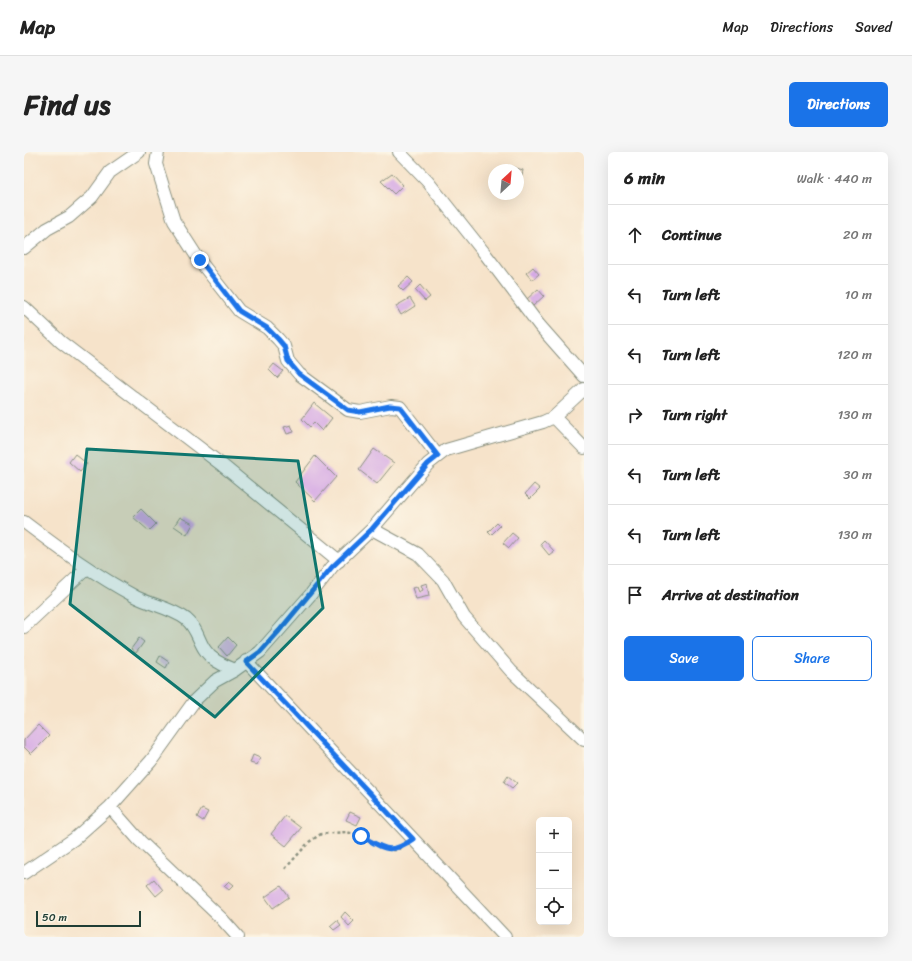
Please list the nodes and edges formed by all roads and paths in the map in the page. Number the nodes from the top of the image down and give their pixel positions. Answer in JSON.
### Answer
{"nodes":[{"id":1,"x":139,"y":152,"type":"edge"},
{"id":2,"x":158,"y":152,"type":"edge"},
{"id":3,"x":399,"y":152,"type":"edge"},
{"id":4,"x":24,"y":248,"type":"edge"},
{"id":5,"x":24,"y":307,"type":"edge"},
{"id":6,"x":584,"y":376,"type":"edge"},
{"id":7,"x":584,"y":389,"type":"edge"},
{"id":8,"x":554,"y":417,"type":"junction"},
{"id":9,"x":584,"y":448,"type":"edge"},
{"id":10,"x":438,"y":456,"type":"junction"},
{"id":11,"x":24,"y":522,"type":"edge"},
{"id":12,"x":372,"y":529,"type":"junction"},
{"id":13,"x":339,"y":561,"type":"junction"},
{"id":14,"x":86,"y":569,"type":"junction"},
{"id":15,"x":24,"y":627,"type":"edge"},
{"id":16,"x":246,"y":662,"type":"junction"},
{"id":17,"x":235,"y":670,"type":"junction"},
{"id":18,"x":584,"y":740,"type":"edge"},
{"id":19,"x":110,"y":807,"type":"junction"},
{"id":20,"x":413,"y":839,"type":"junction"},
{"id":21,"x":286,"y":869,"type":"dead end"},
{"id":22,"x":24,"y":873,"type":"edge"},
{"id":23,"x":238,"y":937,"type":"edge"},
{"id":24,"x":505,"y":937,"type":"edge"}],
"edges":[{"from":1,"to":4,"type":"street"},
{"from":2,"to":10,"type":"street"},
{"from":3,"to":6,"type":"street"},
{"from":5,"to":13,"type":"street"},
{"from":7,"to":8,"type":"street"},
{"from":8,"to":9,"type":"street"},
{"from":8,"to":10,"type":"street"},
{"from":10,"to":12,"type":"street"},
{"from":11,"to":14,"type":"street"},
{"from":12,"to":13,"type":"street"},
{"from":12,"to":18,"type":"street"},
{"from":13,"to":16,"type":"street"},
{"from":14,"to":15,"type":"street"},
{"from":14,"to":17,"type":"street"},
{"from":16,"to":17,"type":"street"},
{"from":16,"to":20,"type":"street"},
{"from":17,"to":19,"type":"street"},
{"from":19,"to":22,"type":"street"},
{"from":19,"to":23,"type":"street"},
{"from":20,"to":21,"type":"path"},
{"from":20,"to":24,"type":"street"}]}
